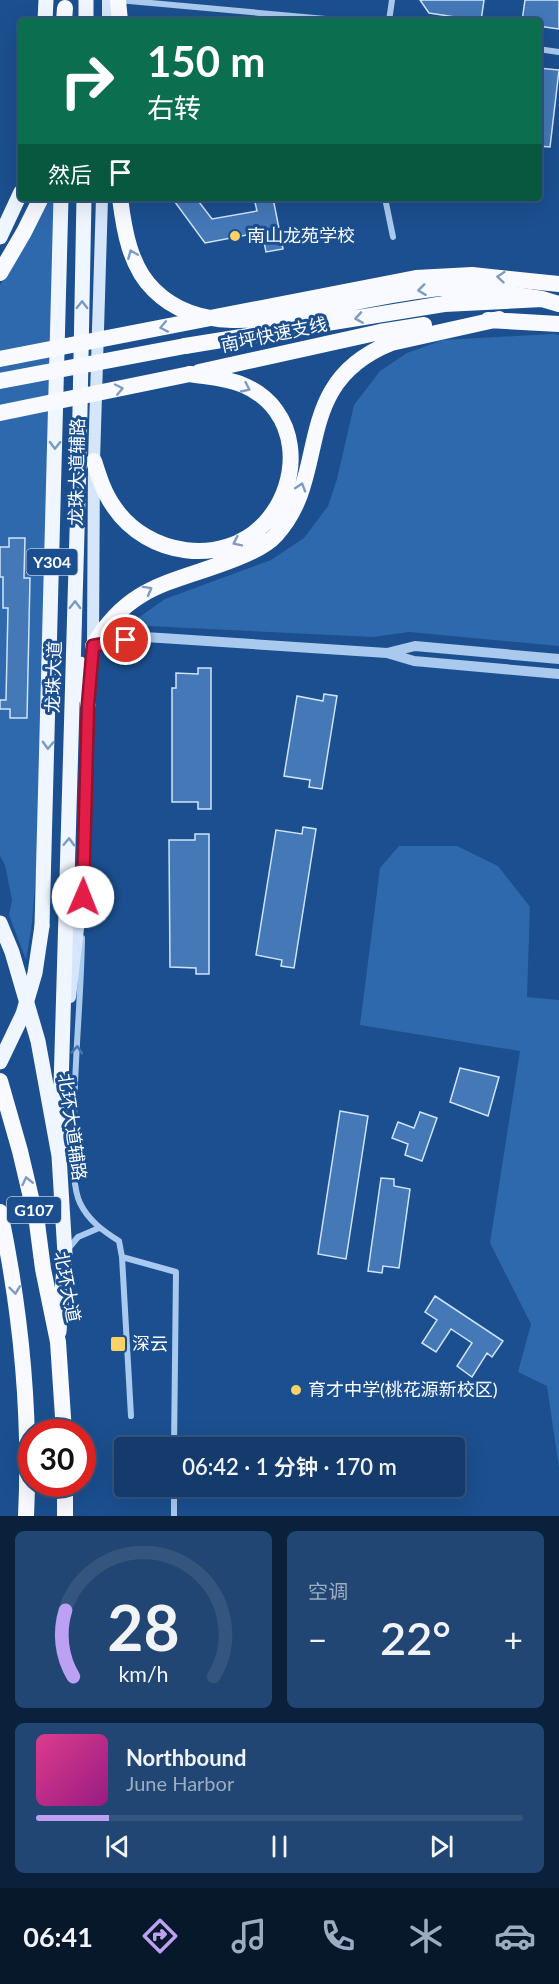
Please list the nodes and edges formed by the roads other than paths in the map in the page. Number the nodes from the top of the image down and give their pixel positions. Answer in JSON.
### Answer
{"nodes":[{"id":1,"x":46,"y":0,"type":"edge"},
{"id":2,"x":86,"y":0,"type":"edge"},
{"id":3,"x":108,"y":0,"type":"edge"},
{"id":4,"x":118,"y":0,"type":"edge"},
{"id":5,"x":392,"y":0,"type":"edge"},
{"id":6,"x":45,"y":18,"type":"edge"},
{"id":7,"x":86,"y":18,"type":"edge"},
{"id":8,"x":108,"y":18,"type":"edge"},
{"id":9,"x":120,"y":18,"type":"edge"},
{"id":10,"x":315,"y":18,"type":"edge"},
{"id":11,"x":389,"y":18,"type":"edge"},
{"id":12,"x":542,"y":50,"type":"edge"},
{"id":13,"x":559,"y":52,"type":"edge"},
{"id":14,"x":18,"y":198,"type":"edge"},
{"id":15,"x":40,"y":201,"type":"edge"},
{"id":16,"x":61,"y":201,"type":"edge"},
{"id":17,"x":84,"y":201,"type":"edge"},
{"id":18,"x":102,"y":201,"type":"edge"},
{"id":19,"x":120,"y":201,"type":"edge"},
{"id":20,"x":386,"y":201,"type":"edge"},
{"id":21,"x":0,"y":237,"type":"edge"},
{"id":22,"x":393,"y":237,"type":"dead end"},
{"id":23,"x":0,"y":273,"type":"edge"},
{"id":24,"x":559,"y":284,"type":"edge"},
{"id":25,"x":542,"y":299,"type":"junction"},
{"id":26,"x":559,"y":304,"type":"edge"},
{"id":27,"x":499,"y":319,"type":"junction"},
{"id":28,"x":559,"y":324,"type":"edge"},
{"id":29,"x":0,"y":359,"type":"edge"},
{"id":30,"x":190,"y":374,"type":"junction"},
{"id":31,"x":0,"y":381,"type":"edge"},
{"id":32,"x":0,"y":413,"type":"edge"},
{"id":33,"x":94,"y":461,"type":"junction"},
{"id":34,"x":74,"y":635,"type":"junction"},
{"id":35,"x":93,"y":646,"type":"junction"},
{"id":36,"x":387,"y":653,"type":"junction"},
{"id":37,"x":559,"y":659,"type":"edge"},
{"id":38,"x":559,"y":674,"type":"edge"},
{"id":39,"x":88,"y":705,"type":"junction"},
{"id":40,"x":84,"y":877,"type":"junction"},
{"id":41,"x":0,"y":923,"type":"edge"},
{"id":42,"x":0,"y":1062,"type":"edge"},
{"id":43,"x":62,"y":1069,"type":"junction"},
{"id":44,"x":0,"y":1081,"type":"edge"},
{"id":45,"x":59,"y":1156,"type":"junction"},
{"id":46,"x":0,"y":1212,"type":"edge"},
{"id":47,"x":99,"y":1228,"type":"junction"},
{"id":48,"x":65,"y":1254,"type":"junction"},
{"id":49,"x":122,"y":1257,"type":"junction"},
{"id":50,"x":58,"y":1342,"type":"junction"},
{"id":51,"x":131,"y":1416,"type":"dead end"},
{"id":52,"x":63,"y":1419,"type":"edge"},
{"id":53,"x":174,"y":1437,"type":"edge"},
{"id":54,"x":65,"y":1497,"type":"edge"},
{"id":55,"x":174,"y":1497,"type":"edge"},
{"id":56,"x":26,"y":1516,"type":"edge"},
{"id":57,"x":65,"y":1516,"type":"edge"},
{"id":58,"x":174,"y":1516,"type":"edge"}],
"edges":[{"from":1,"to":6,"type":"main road"},
{"from":2,"to":7,"type":"main road"},
{"from":3,"to":8,"type":"main road"},
{"from":4,"to":9,"type":"highway"},
{"from":4,"to":10,"type":"street"},
{"from":5,"to":11,"type":"street"},
{"from":12,"to":13,"type":"street"},
{"from":14,"to":21,"type":"main road"},
{"from":15,"to":23,"type":"highway"},
{"from":16,"to":42,"type":"main road","name":"龙珠大道","number":"Y304","one_way":true,"bridge":true},
{"from":34,"to":17,"type":"main road","name":"龙珠大道","one_way":true},
{"from":18,"to":33,"type":"main road","name":"龙珠大道辅路"},
{"from":25,"to":19,"type":"highway","one_way":true},
{"from":20,"to":22,"type":"street"},
{"from":24,"to":29,"type":"highway","one_way":true,"bridge":true},
{"from":25,"to":26,"type":"highway","name":"南坪快速支线"},
{"from":25,"to":31,"type":"highway","name":"南坪快速支线","one_way":true,"bridge":true},
{"from":27,"to":28,"type":"highway","name":"南坪快速支线"},
{"from":27,"to":30,"type":"highway","name":"南坪快速支线"},
{"from":35,"to":27,"type":"highway","one_way":true},
{"from":32,"to":30,"type":"highway","name":"南坪快速支线","one_way":true,"bridge":true},
{"from":30,"to":33,"type":"highway","one_way":true},
{"from":33,"to":35,"type":"main road","name":"龙珠大道辅路"},
{"from":34,"to":39,"type":"main road"},
{"from":43,"to":34,"type":"main road","name":"龙珠大道","one_way":true},
{"from":35,"to":36,"type":"street"},
{"from":35,"to":39,"type":"main road","name":"龙珠大道辅路"},
{"from":36,"to":37,"type":"street"},
{"from":36,"to":38,"type":"street"},
{"from":39,"to":40,"type":"main road","name":"龙珠大道辅路"},
{"from":40,"to":43,"type":"main road","name":"龙珠大道辅路"},
{"from":47,"to":40,"type":"street","one_way":true},
{"from":41,"to":45,"type":"main road","name":"北环大道辅路"},
{"from":43,"to":45,"type":"main road","name":"龙珠大道"},
{"from":50,"to":44,"type":"highway","name":"北环大道","number":"G107","one_way":true},
{"from":45,"to":48,"type":"main road","name":"北环大道辅路"},
{"from":46,"to":56,"type":"highway","number":"G107","one_way":true},
{"from":47,"to":48,"type":"street"},
{"from":47,"to":49,"type":"street"},
{"from":48,"to":50,"type":"main road","name":"北环大道辅路"},
{"from":49,"to":51,"type":"street"},
{"from":49,"to":53,"type":"street"},
{"from":50,"to":52,"type":"highway","name":"北环大道","number":"G107"},
{"from":54,"to":57,"type":"highway"},
{"from":55,"to":58,"type":"street"}]}
